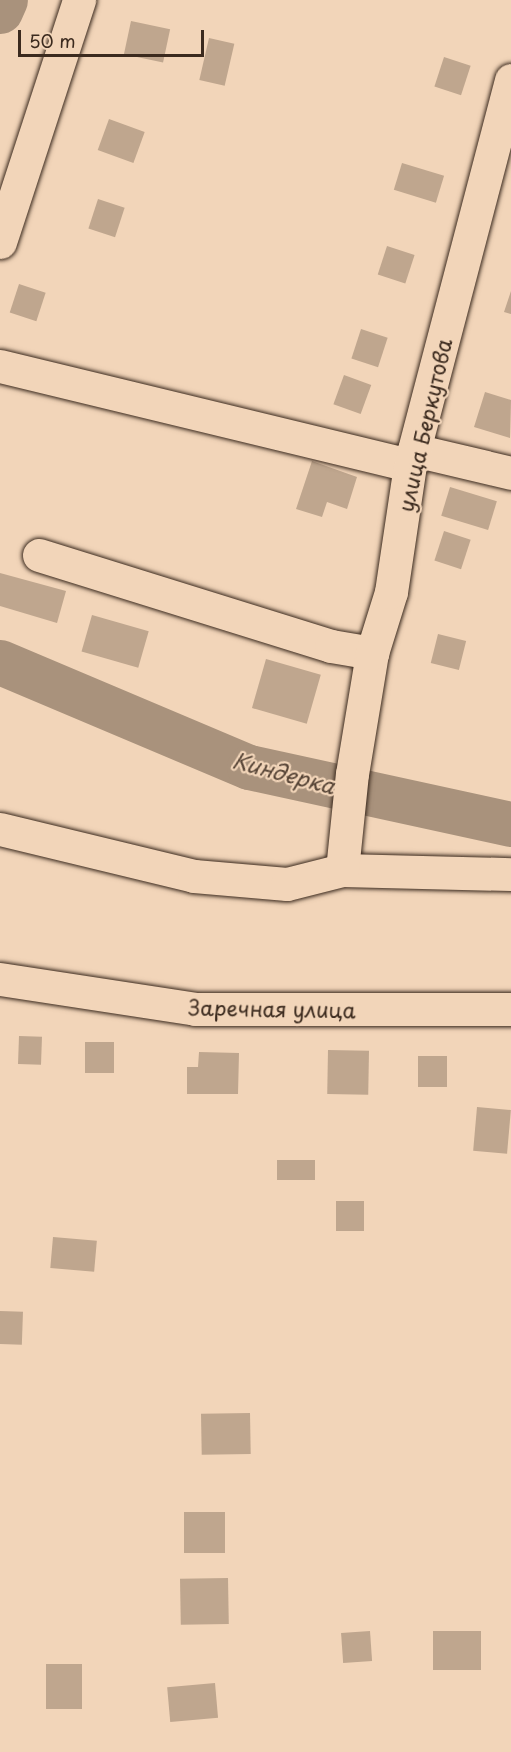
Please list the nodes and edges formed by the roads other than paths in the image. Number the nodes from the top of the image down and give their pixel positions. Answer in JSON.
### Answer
{"nodes":[{"id":1,"x":79,"y":0,"type":"edge"},
{"id":2,"x":511,"y":80,"type":"edge"},
{"id":3,"x":0,"y":242,"type":"edge"},
{"id":4,"x":0,"y":366,"type":"edge"},
{"id":5,"x":412,"y":458,"type":"junction"},
{"id":6,"x":511,"y":473,"type":"edge"},
{"id":7,"x":39,"y":555,"type":"dead end"},
{"id":8,"x":372,"y":653,"type":"junction"},
{"id":9,"x":0,"y":829,"type":"edge"},
{"id":10,"x":342,"y":870,"type":"junction"},
{"id":11,"x":511,"y":874,"type":"edge"},
{"id":12,"x":0,"y":979,"type":"edge"},
{"id":13,"x":511,"y":1009,"type":"edge"}],
"edges":[{"from":1,"to":3,"type":"street"},
{"from":2,"to":5,"type":"street","name":"улица Беркутова"},
{"from":4,"to":5,"type":"street"},
{"from":5,"to":6,"type":"street"},
{"from":5,"to":8,"type":"street","name":"улица Беркутова"},
{"from":7,"to":8,"type":"street"},
{"from":8,"to":10,"type":"street","name":"улица Беркутова"},
{"from":9,"to":10,"type":"street"},
{"from":10,"to":11,"type":"street"},
{"from":12,"to":13,"type":"street","name":"Заречная улица"}]}
